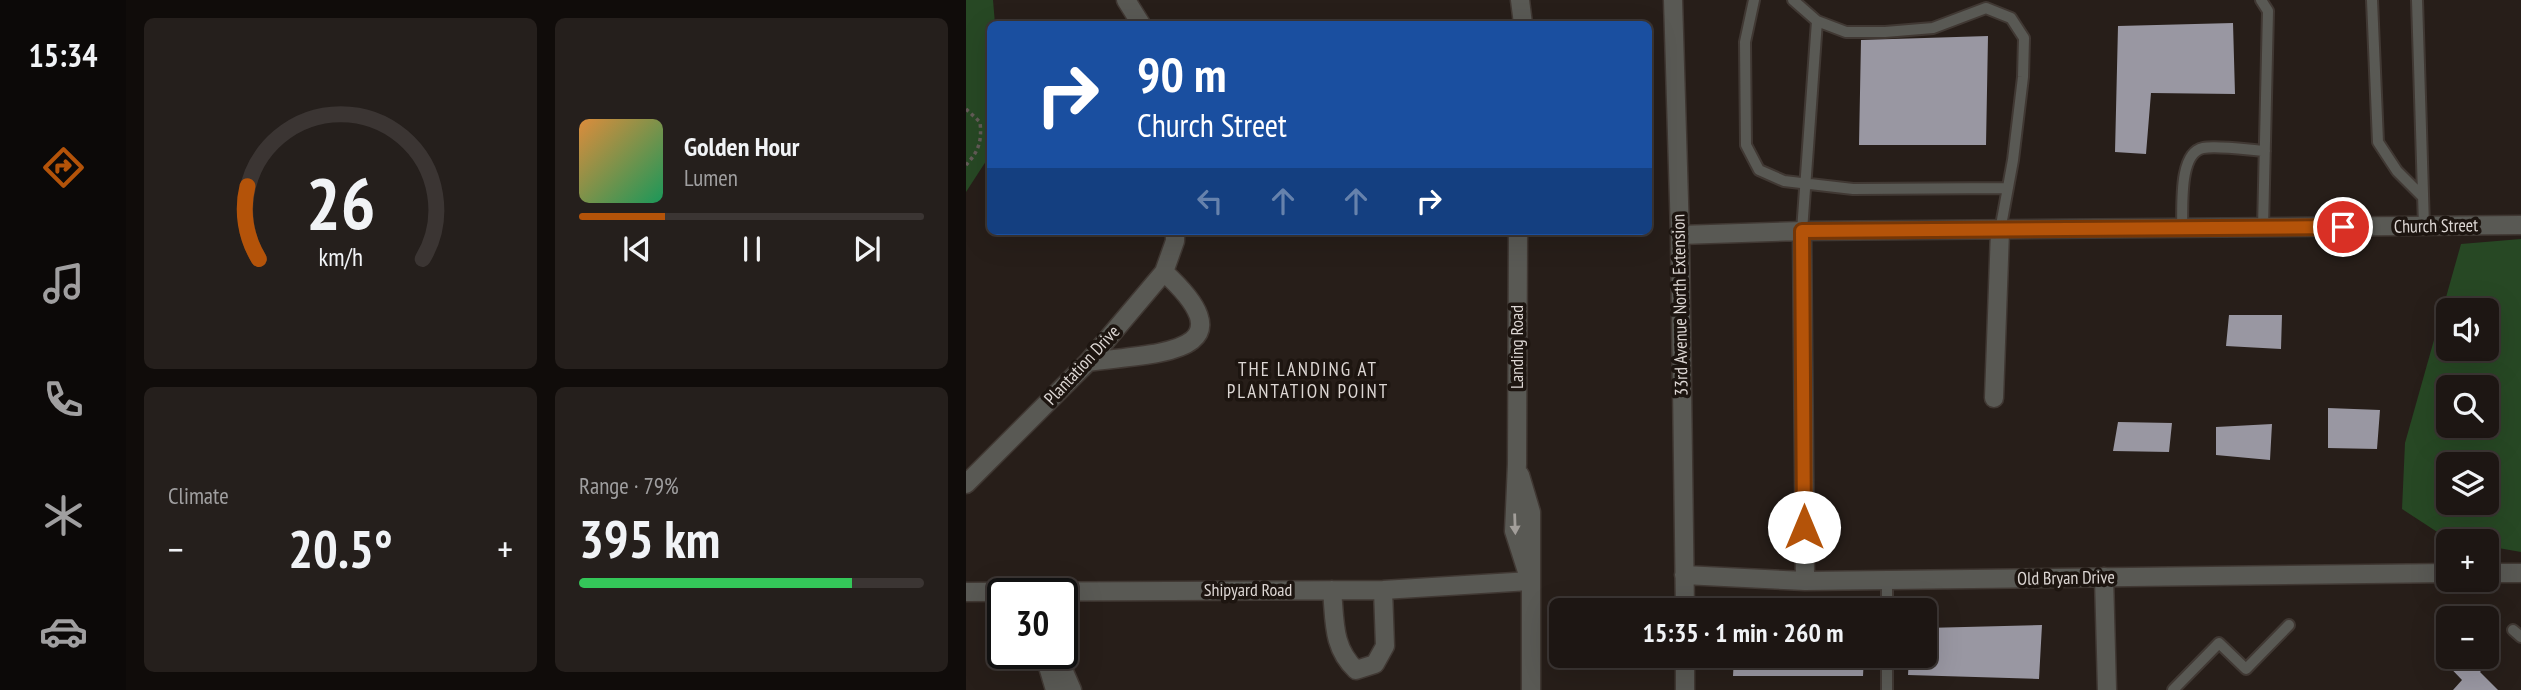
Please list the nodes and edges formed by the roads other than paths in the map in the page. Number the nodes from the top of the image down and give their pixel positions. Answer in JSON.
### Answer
{"nodes":[{"id":1,"x":1125,"y":0,"type":"edge"},
{"id":2,"x":1673,"y":0,"type":"edge"},
{"id":3,"x":1754,"y":0,"type":"edge"},
{"id":4,"x":1793,"y":0,"type":"edge"},
{"id":5,"x":2261,"y":0,"type":"edge"},
{"id":6,"x":2372,"y":0,"type":"edge"},
{"id":7,"x":2417,"y":0,"type":"edge"},
{"id":8,"x":1520,"y":2,"type":"edge"},
{"id":9,"x":1130,"y":21,"type":"edge"},
{"id":10,"x":1139,"y":21,"type":"edge"},
{"id":11,"x":1513,"y":21,"type":"edge"},
{"id":12,"x":1523,"y":21,"type":"edge"},
{"id":13,"x":1816,"y":21,"type":"junction"},
{"id":14,"x":2265,"y":151,"type":"junction"},
{"id":15,"x":1805,"y":185,"type":"junction"},
{"id":16,"x":2008,"y":188,"type":"junction"},
{"id":17,"x":2423,"y":197,"type":"junction"},
{"id":18,"x":2521,"y":225,"type":"edge"},
{"id":19,"x":2424,"y":226,"type":"junction"},
{"id":20,"x":2263,"y":228,"type":"junction"},
{"id":21,"x":2182,"y":229,"type":"junction"},
{"id":22,"x":1802,"y":231,"type":"junction"},
{"id":23,"x":2000,"y":231,"type":"junction"},
{"id":24,"x":1175,"y":235,"type":"edge"},
{"id":25,"x":1518,"y":235,"type":"edge"},
{"id":26,"x":1680,"y":235,"type":"junction"},
{"id":27,"x":1164,"y":272,"type":"junction"},
{"id":28,"x":1088,"y":362,"type":"junction"},
{"id":29,"x":1994,"y":398,"type":"dead end"},
{"id":30,"x":966,"y":484,"type":"edge"},
{"id":31,"x":2436,"y":573,"type":"edge"},
{"id":32,"x":2499,"y":573,"type":"edge"},
{"id":33,"x":2521,"y":573,"type":"edge"},
{"id":34,"x":1685,"y":575,"type":"junction"},
{"id":35,"x":2104,"y":577,"type":"junction"},
{"id":36,"x":1887,"y":579,"type":"junction"},
{"id":37,"x":1530,"y":581,"type":"junction"},
{"id":38,"x":1805,"y":581,"type":"junction"},
{"id":39,"x":1332,"y":590,"type":"junction"},
{"id":40,"x":1382,"y":590,"type":"junction"},
{"id":41,"x":966,"y":592,"type":"edge"},
{"id":42,"x":987,"y":592,"type":"edge"},
{"id":43,"x":1078,"y":592,"type":"edge"},
{"id":44,"x":1685,"y":598,"type":"edge"},
{"id":45,"x":1887,"y":598,"type":"edge"},
{"id":46,"x":2290,"y":625,"type":"dead end"},
{"id":47,"x":1685,"y":668,"type":"edge"},
{"id":48,"x":1887,"y":668,"type":"edge"},
{"id":49,"x":1049,"y":669,"type":"edge"},
{"id":50,"x":1063,"y":669,"type":"edge"},
{"id":51,"x":1055,"y":690,"type":"edge"},
{"id":52,"x":1072,"y":690,"type":"edge"},
{"id":53,"x":1531,"y":690,"type":"edge"},
{"id":54,"x":1685,"y":690,"type":"edge"},
{"id":55,"x":1887,"y":690,"type":"edge"},
{"id":56,"x":2107,"y":690,"type":"edge"},
{"id":57,"x":2173,"y":690,"type":"edge"}],
"edges":[{"from":1,"to":9,"type":"street"},
{"from":1,"to":10,"type":"street"},
{"from":2,"to":26,"type":"street","name":"33rd Avenue North Extension"},
{"from":3,"to":15,"type":"lane"},
{"from":4,"to":13,"type":"lane"},
{"from":5,"to":14,"type":"lane"},
{"from":6,"to":17,"type":"lane"},
{"from":7,"to":17,"type":"lane"},
{"from":8,"to":11,"type":"street"},
{"from":8,"to":12,"type":"street"},
{"from":13,"to":15,"type":"lane"},
{"from":13,"to":16,"type":"lane"},
{"from":14,"to":20,"type":"lane"},
{"from":14,"to":21,"type":"lane"},
{"from":15,"to":16,"type":"lane"},
{"from":15,"to":22,"type":"lane"},
{"from":16,"to":23,"type":"lane"},
{"from":17,"to":19,"type":"lane"},
{"from":18,"to":19,"type":"street","name":"Church Street"},
{"from":19,"to":20,"type":"street","name":"Church Street"},
{"from":20,"to":21,"type":"street","name":"Church Street"},
{"from":21,"to":23,"type":"street","name":"Church Street"},
{"from":22,"to":23,"type":"street","name":"Church Street"},
{"from":22,"to":26,"type":"street","name":"Church Street"},
{"from":22,"to":38,"type":"street"},
{"from":23,"to":29,"type":"street"},
{"from":24,"to":27,"type":"street","name":"Plantation Drive"},
{"from":25,"to":37,"type":"street","name":"Landing Road"},
{"from":26,"to":34,"type":"street","name":"33rd Avenue North Extension"},
{"from":27,"to":28,"type":"street","name":"Plantation Drive"},
{"from":27,"to":28,"type":"street"},
{"from":28,"to":30,"type":"street","name":"Plantation Drive"},
{"from":31,"to":35,"type":"street","name":"Old Bryan Drive"},
{"from":32,"to":33,"type":"street"},
{"from":34,"to":38,"type":"street","name":"Old Bryan Drive"},
{"from":34,"to":44,"type":"street","name":"33rd Avenue North Extension"},
{"from":35,"to":36,"type":"street","name":"Old Bryan Drive"},
{"from":35,"to":56,"type":"street"},
{"from":36,"to":38,"type":"street","name":"Old Bryan Drive"},
{"from":36,"to":45,"type":"lane"},
{"from":37,"to":40,"type":"street","name":"Shipyard Road"},
{"from":37,"to":53,"type":"street","name":"Landing Road"},
{"from":39,"to":40,"type":"street","name":"Shipyard Road"},
{"from":39,"to":40,"type":"street"},
{"from":39,"to":43,"type":"street","name":"Shipyard Road"},
{"from":41,"to":42,"type":"street","name":"Shipyard Road"},
{"from":46,"to":57,"type":"lane"},
{"from":47,"to":54,"type":"street"},
{"from":48,"to":55,"type":"lane"},
{"from":49,"to":51,"type":"street"},
{"from":50,"to":52,"type":"street"}]}
